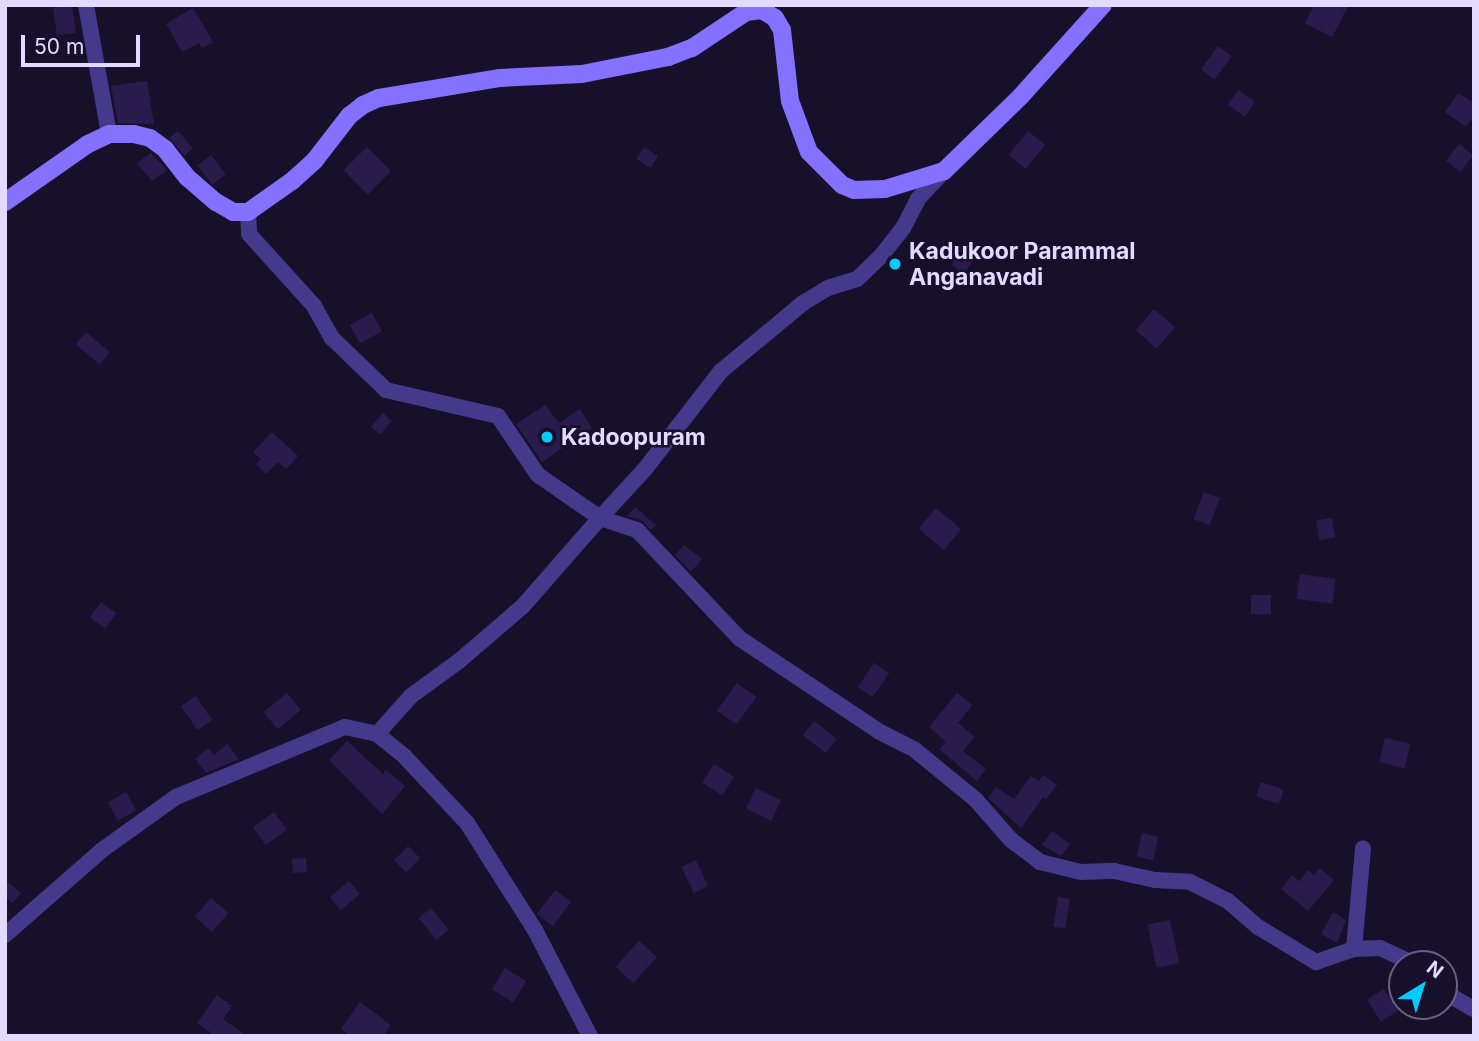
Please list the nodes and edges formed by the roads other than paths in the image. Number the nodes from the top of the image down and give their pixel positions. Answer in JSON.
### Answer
{"nodes":[{"id":1,"x":86,"y":5,"type":"edge"},
{"id":2,"x":1103,"y":5,"type":"edge"},
{"id":3,"x":761,"y":8,"type":"edge"},
{"id":4,"x":109,"y":134,"type":"junction"},
{"id":5,"x":944,"y":171,"type":"junction"},
{"id":6,"x":5,"y":202,"type":"edge"},
{"id":7,"x":248,"y":212,"type":"junction"},
{"id":8,"x":600,"y":517,"type":"junction"},
{"id":9,"x":377,"y":734,"type":"junction"},
{"id":10,"x":1363,"y":848,"type":"dead end"},
{"id":11,"x":5,"y":935,"type":"edge"},
{"id":12,"x":1354,"y":949,"type":"junction"},
{"id":13,"x":1388,"y":951,"type":"edge"},
{"id":14,"x":1458,"y":1000,"type":"edge"},
{"id":15,"x":1474,"y":1009,"type":"edge"},
{"id":16,"x":590,"y":1036,"type":"edge"}],
"edges":[{"from":1,"to":4,"type":"street"},
{"from":2,"to":5,"type":"main road"},
{"from":3,"to":5,"type":"main road"},
{"from":3,"to":7,"type":"main road"},
{"from":4,"to":6,"type":"main road"},
{"from":4,"to":7,"type":"main road"},
{"from":5,"to":8,"type":"street"},
{"from":7,"to":8,"type":"street"},
{"from":8,"to":9,"type":"street"},
{"from":8,"to":12,"type":"street"},
{"from":9,"to":11,"type":"street"},
{"from":9,"to":16,"type":"street"},
{"from":10,"to":12,"type":"street"},
{"from":12,"to":13,"type":"street"},
{"from":14,"to":15,"type":"street"}]}
